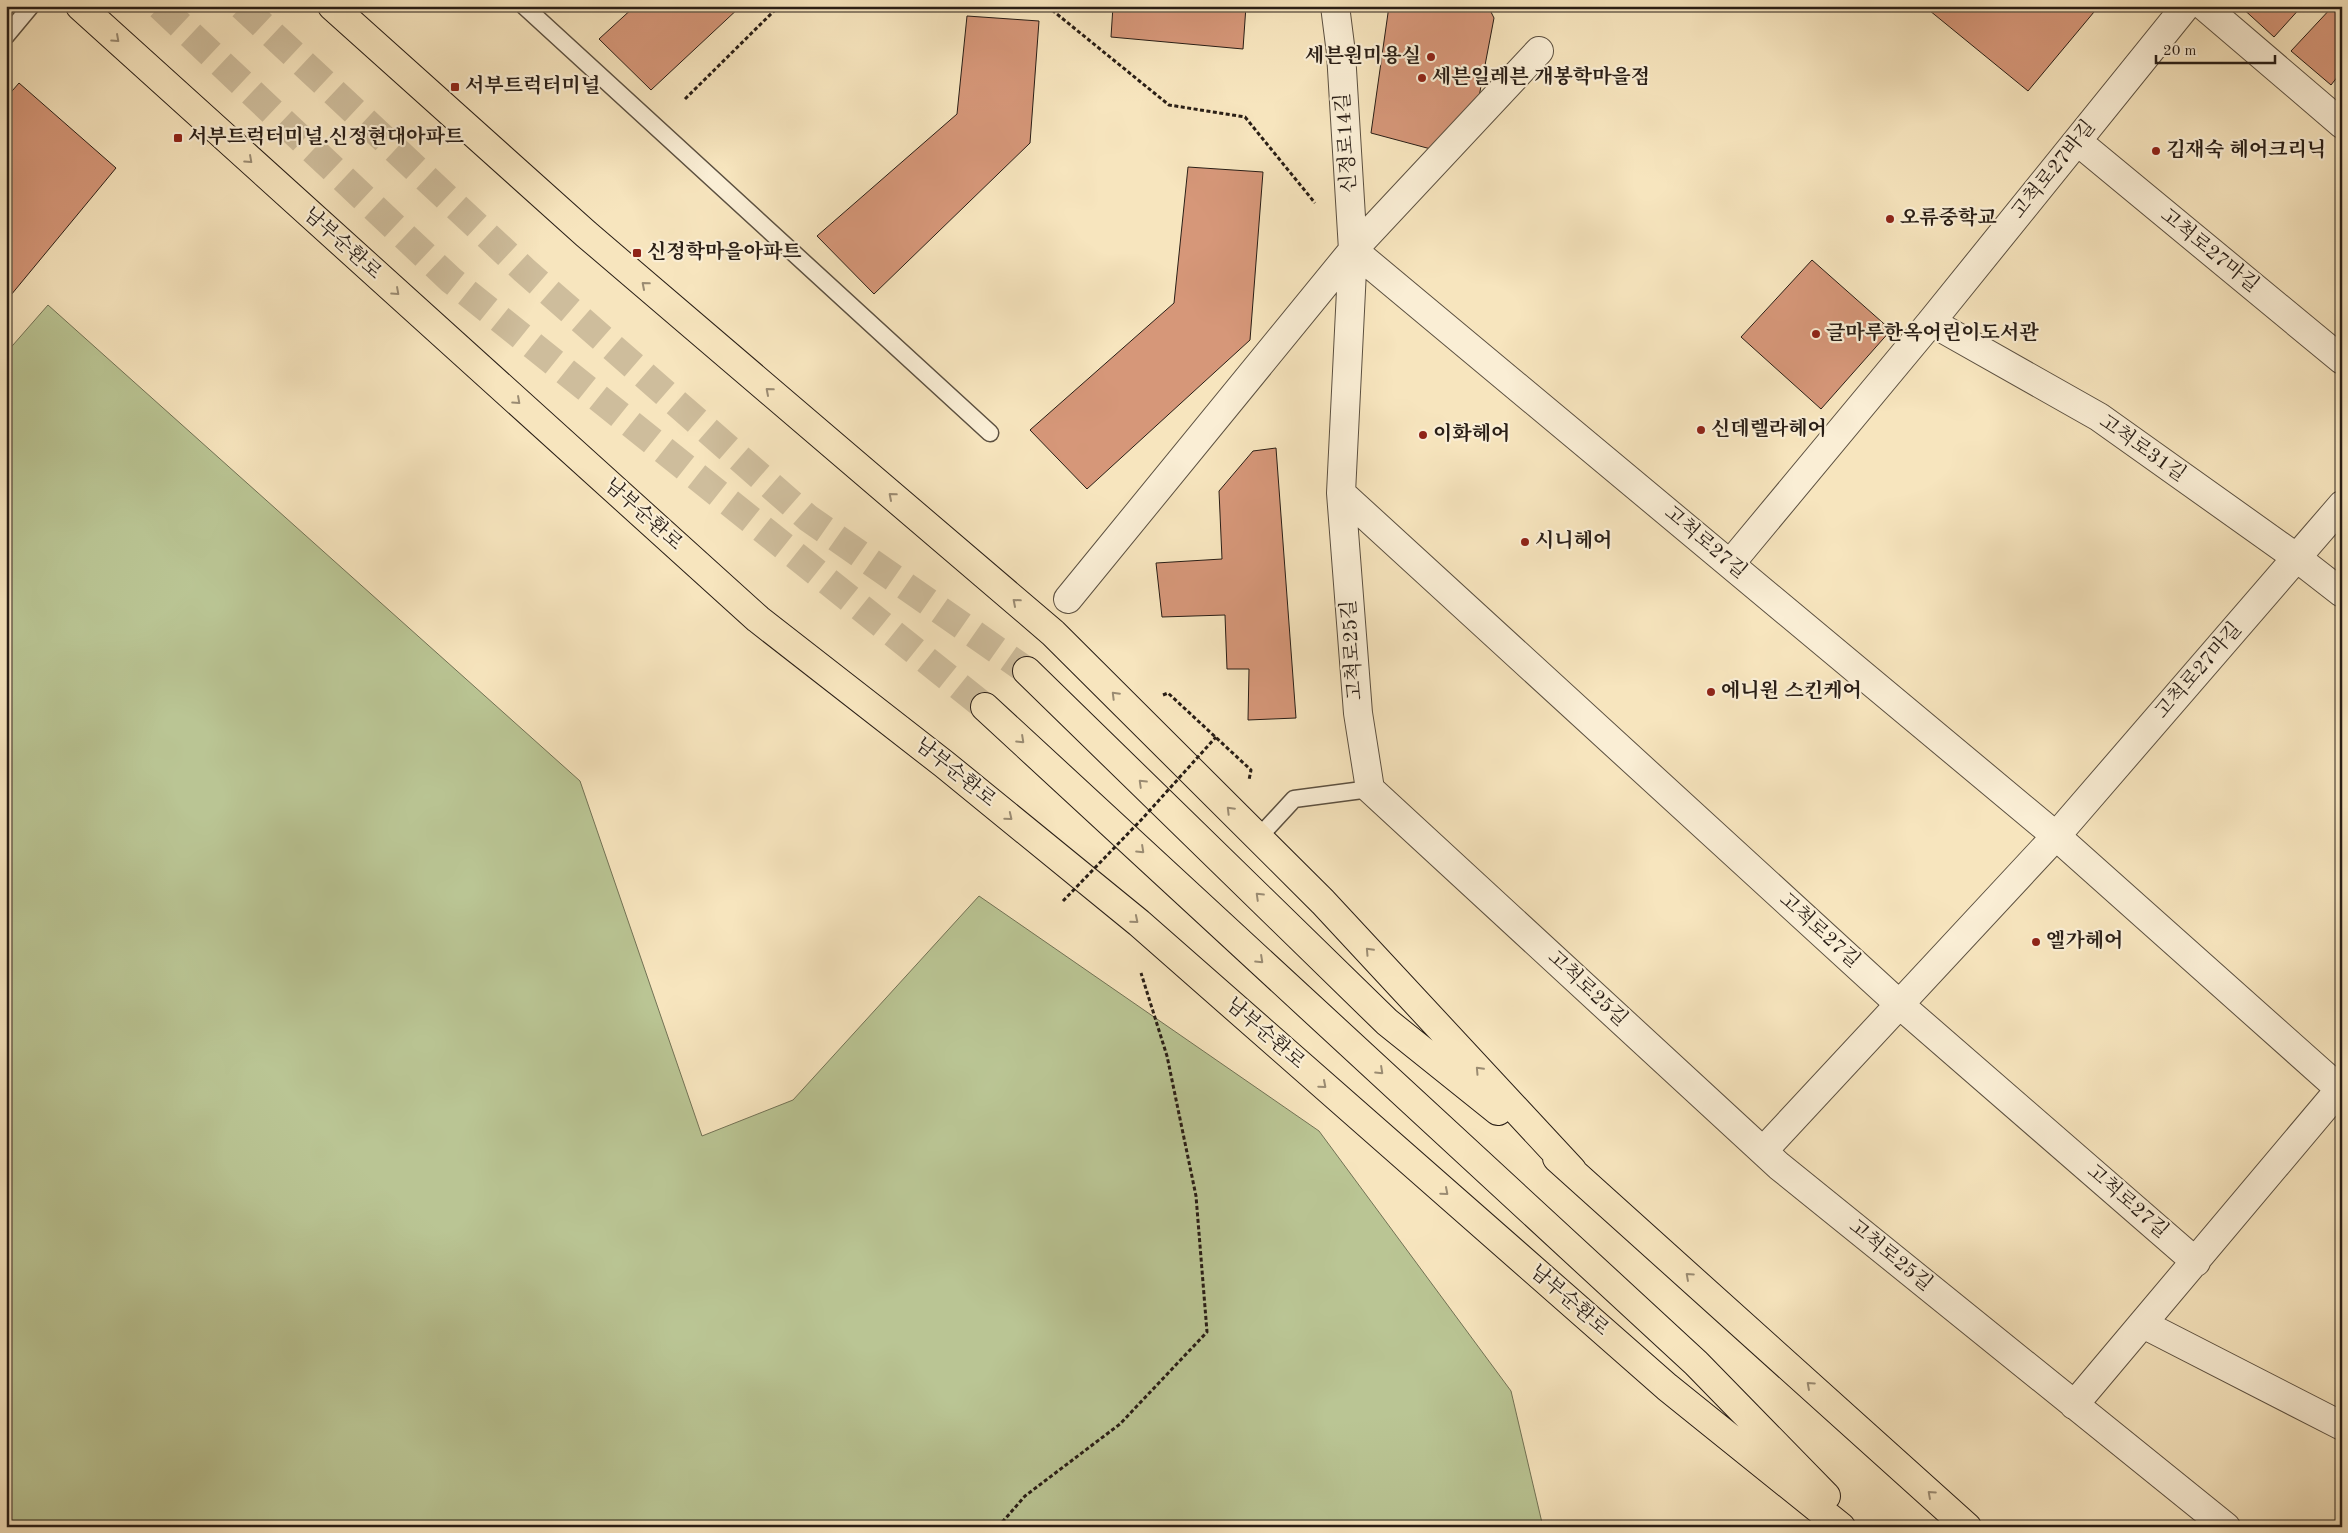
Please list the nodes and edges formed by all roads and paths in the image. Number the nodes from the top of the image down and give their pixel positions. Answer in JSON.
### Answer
{"nodes":[{"id":1,"x":31,"y":6,"type":"edge"},
{"id":2,"x":80,"y":6,"type":"edge"},
{"id":3,"x":332,"y":6,"type":"edge"},
{"id":4,"x":524,"y":6,"type":"edge"},
{"id":5,"x":779,"y":6,"type":"edge"},
{"id":6,"x":1047,"y":6,"type":"edge"},
{"id":7,"x":1335,"y":6,"type":"edge"},
{"id":8,"x":2186,"y":6,"type":"edge"},
{"id":9,"x":2204,"y":6,"type":"edge"},
{"id":10,"x":6,"y":36,"type":"edge"},
{"id":11,"x":1539,"y":51,"type":"dead end"},
{"id":12,"x":684,"y":99,"type":"dead end"},
{"id":13,"x":2342,"y":124,"type":"edge"},
{"id":14,"x":2077,"y":141,"type":"junction"},
{"id":15,"x":1317,"y":206,"type":"dead end"},
{"id":16,"x":1354,"y":250,"type":"junction"},
{"id":17,"x":1931,"y":322,"type":"junction"},
{"id":18,"x":2342,"y":360,"type":"edge"},
{"id":19,"x":990,"y":433,"type":"dead end"},
{"id":20,"x":1341,"y":493,"type":"junction"},
{"id":21,"x":2342,"y":505,"type":"edge"},
{"id":22,"x":2297,"y":558,"type":"junction"},
{"id":23,"x":1730,"y":564,"type":"junction"},
{"id":24,"x":2342,"y":593,"type":"edge"},
{"id":25,"x":1068,"y":599,"type":"dead end"},
{"id":26,"x":1028,"y":671,"type":"tunnel mouth"},
{"id":27,"x":985,"y":707,"type":"tunnel mouth"},
{"id":28,"x":1216,"y":737,"type":"dead end"},
{"id":29,"x":1370,"y":789,"type":"junction"},
{"id":30,"x":2056,"y":836,"type":"junction"},
{"id":31,"x":1258,"y":838,"type":"junction"},
{"id":32,"x":1063,"y":901,"type":"dead end"},
{"id":33,"x":1139,"y":923,"type":"junction"},
{"id":34,"x":1899,"y":1004,"type":"junction"},
{"id":35,"x":2341,"y":1090,"type":"edge"},
{"id":36,"x":1763,"y":1151,"type":"junction"},
{"id":37,"x":1572,"y":1170,"type":"junction"},
{"id":38,"x":2196,"y":1262,"type":"junction"},
{"id":39,"x":2143,"y":1324,"type":"junction"},
{"id":40,"x":2074,"y":1405,"type":"junction"},
{"id":41,"x":2342,"y":1426,"type":"edge"},
{"id":42,"x":998,"y":1527,"type":"edge"},
{"id":43,"x":1841,"y":1527,"type":"edge"},
{"id":44,"x":1856,"y":1527,"type":"edge"},
{"id":45,"x":1967,"y":1527,"type":"edge"},
{"id":46,"x":2226,"y":1527,"type":"edge"}],
"edges":[{"from":1,"to":10,"type":"lane"},
{"from":2,"to":33,"type":"main road","name":"남부순환로","one_way":true},
{"from":31,"to":3,"type":"main road","one_way":true},
{"from":4,"to":19,"type":"lane"},
{"from":5,"to":12,"type":"path"},
{"from":6,"to":15,"type":"path"},
{"from":7,"to":16,"type":"street","name":"신정로14길"},
{"from":8,"to":14,"type":"street","name":"고척로27바길"},
{"from":9,"to":13,"type":"street"},
{"from":11,"to":16,"type":"street"},
{"from":14,"to":17,"type":"street","name":"고척로27바길"},
{"from":14,"to":18,"type":"street","name":"고척로27마길"},
{"from":16,"to":20,"type":"street","name":"고척로25길"},
{"from":16,"to":23,"type":"street","name":"고척로27길"},
{"from":16,"to":25,"type":"street"},
{"from":17,"to":22,"type":"street","name":"고척로31길"},
{"from":17,"to":23,"type":"street","name":"고척로27바길"},
{"from":20,"to":29,"type":"street","name":"고척로25길"},
{"from":20,"to":34,"type":"street","name":"고척로27길"},
{"from":21,"to":22,"type":"street","name":"고척로27마길"},
{"from":22,"to":24,"type":"street","name":"고척로31길"},
{"from":22,"to":30,"type":"street","name":"고척로27마길"},
{"from":23,"to":30,"type":"street","name":"고척로27길"},
{"from":37,"to":26,"type":"main road","one_way":true},
{"from":27,"to":44,"type":"main road","name":"남부순환로","one_way":true},
{"from":28,"to":32,"type":"path","bridge":true},
{"from":29,"to":31,"type":"lane"},
{"from":29,"to":36,"type":"street","name":"고척로25길"},
{"from":30,"to":34,"type":"street"},
{"from":30,"to":35,"type":"street","name":"고척로27길"},
{"from":37,"to":31,"type":"main road","one_way":true},
{"from":33,"to":42,"type":"path"},
{"from":33,"to":43,"type":"main road","name":"남부순환로","one_way":true},
{"from":34,"to":36,"type":"street"},
{"from":34,"to":38,"type":"street","name":"고척로27길"},
{"from":35,"to":38,"type":"street","name":"고척로27길"},
{"from":36,"to":40,"type":"street","name":"고척로25길"},
{"from":45,"to":37,"type":"main road","one_way":true},
{"from":38,"to":39,"type":"street","name":"고척로27길"},
{"from":39,"to":40,"type":"street","name":"고척로27길"},
{"from":39,"to":41,"type":"street"},
{"from":40,"to":46,"type":"street","name":"고척로25길"}]}
